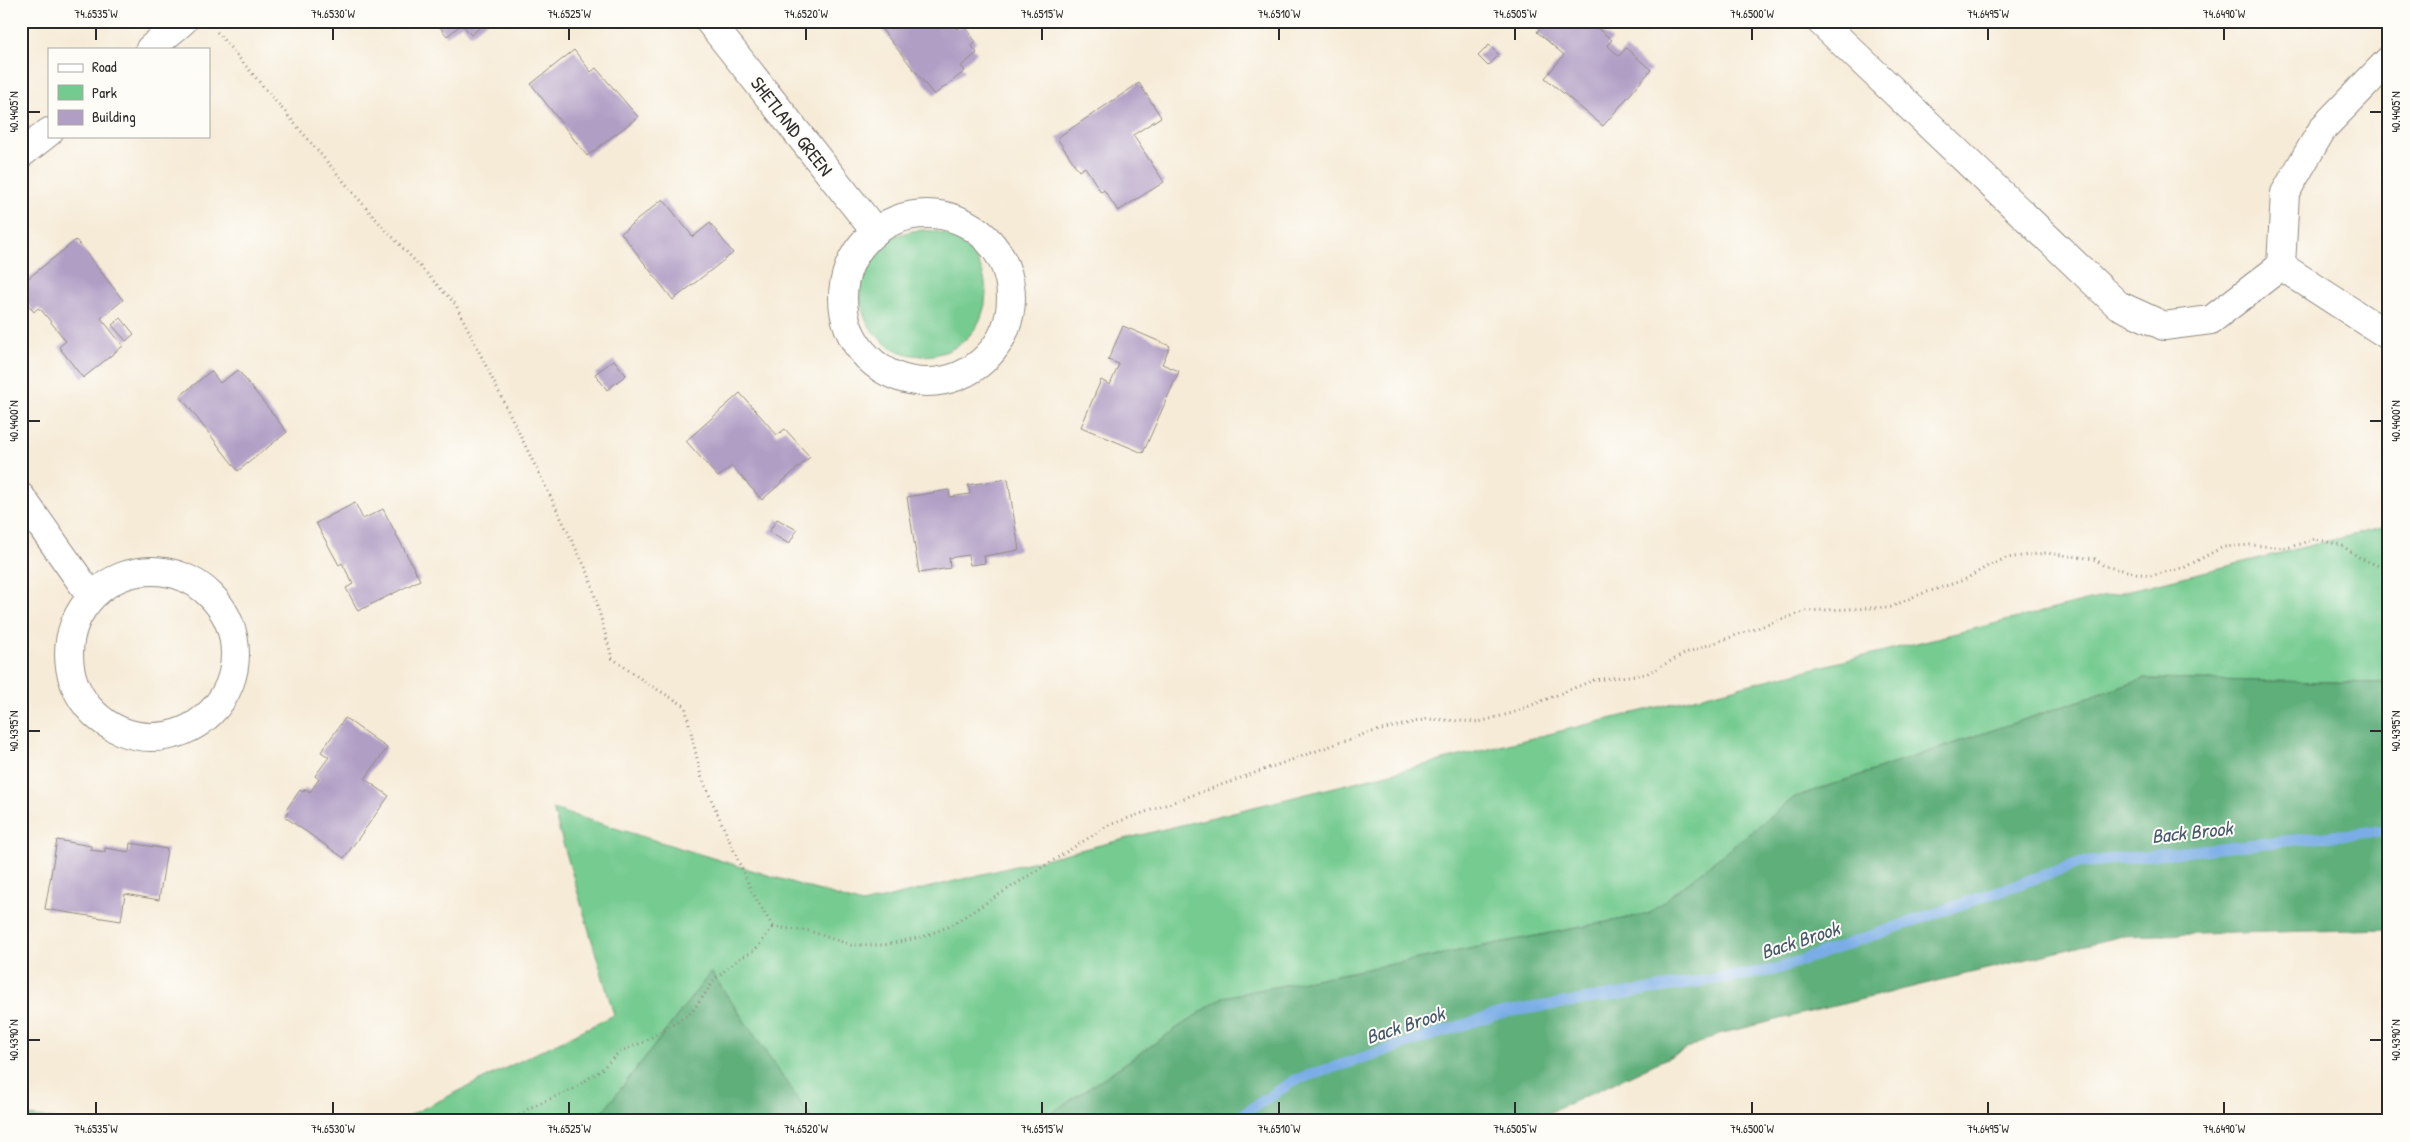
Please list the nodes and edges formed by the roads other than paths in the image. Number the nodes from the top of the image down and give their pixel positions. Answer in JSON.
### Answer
{"nodes":[{"id":1,"x":183,"y":21,"type":"edge"},
{"id":2,"x":709,"y":21,"type":"edge"},
{"id":3,"x":1820,"y":21,"type":"edge"},
{"id":4,"x":151,"y":48,"type":"edge"},
{"id":5,"x":2389,"y":60,"type":"edge"},
{"id":6,"x":48,"y":133,"type":"edge"},
{"id":7,"x":21,"y":154,"type":"edge"},
{"id":8,"x":875,"y":231,"type":"junction"},
{"id":9,"x":2281,"y":266,"type":"junction"},
{"id":10,"x":2389,"y":336,"type":"edge"},
{"id":11,"x":21,"y":497,"type":"edge"},
{"id":12,"x":91,"y":596,"type":"junction"}],
"edges":[{"from":1,"to":4,"type":"street"},
{"from":2,"to":8,"type":"street","name":"SHETLAND GREEN"},
{"from":3,"to":9,"type":"street"},
{"from":5,"to":9,"type":"street"},
{"from":6,"to":7,"type":"street"},
{"from":8,"to":8,"type":"street"},
{"from":9,"to":10,"type":"street"},
{"from":11,"to":12,"type":"street"},
{"from":12,"to":12,"type":"street"}]}
